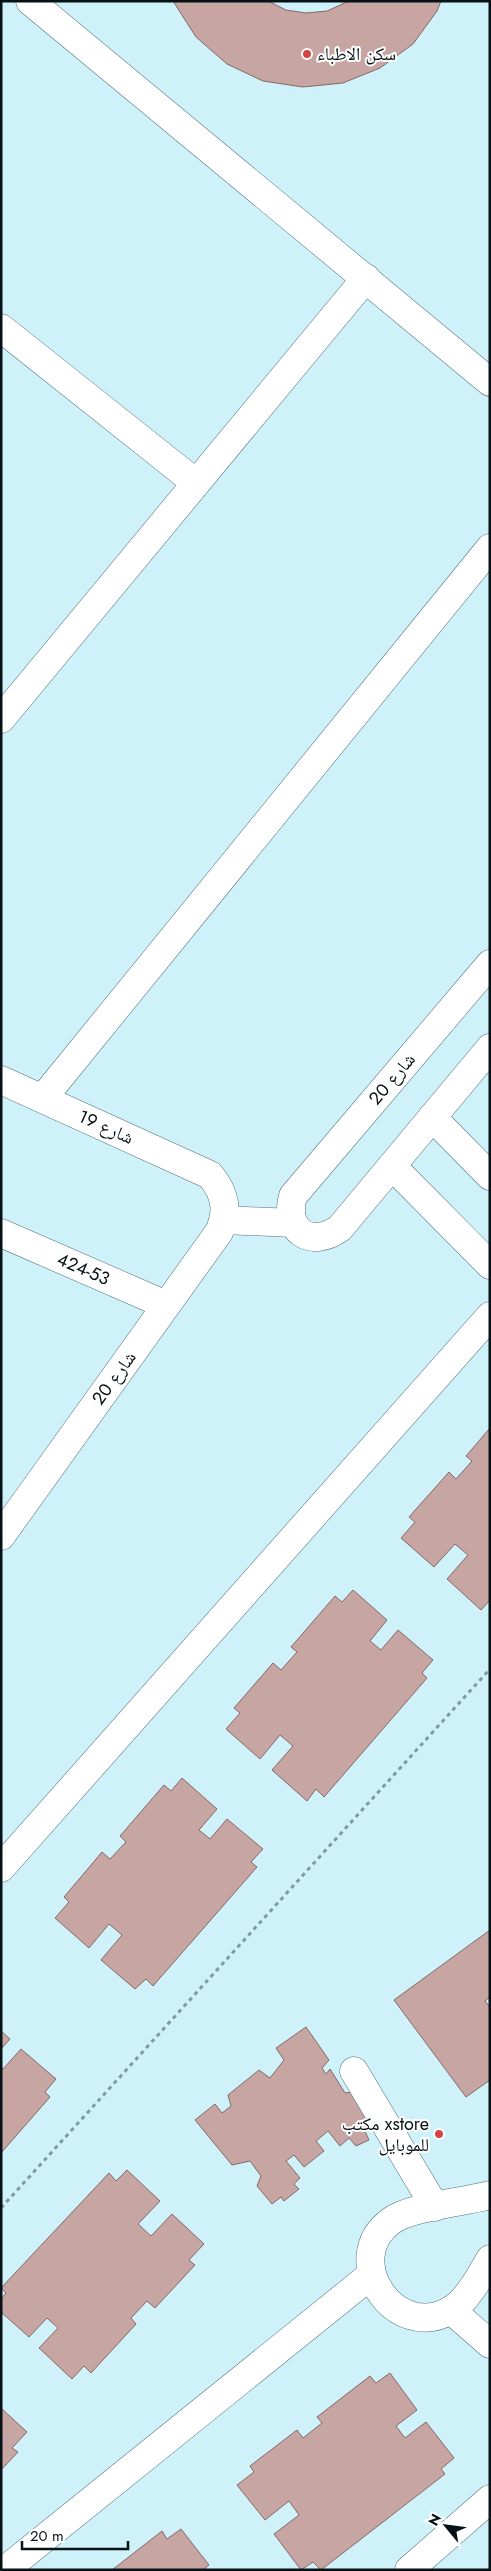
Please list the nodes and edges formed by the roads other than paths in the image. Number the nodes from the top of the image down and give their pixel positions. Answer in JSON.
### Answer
{"nodes":[{"id":1,"x":30,"y":1,"type":"edge"},
{"id":2,"x":366,"y":278,"type":"junction"},
{"id":3,"x":1,"y":328,"type":"edge"},
{"id":4,"x":490,"y":382,"type":"edge"},
{"id":5,"x":196,"y":484,"type":"junction"},
{"id":6,"x":490,"y":548,"type":"edge"},
{"id":7,"x":6,"y":704,"type":"edge"},
{"id":8,"x":490,"y":964,"type":"edge"},
{"id":9,"x":490,"y":1048,"type":"edge"},
{"id":10,"x":1,"y":1080,"type":"edge"},
{"id":11,"x":43,"y":1098,"type":"junction"},
{"id":12,"x":432,"y":1117,"type":"junction"},
{"id":13,"x":392,"y":1166,"type":"junction"},
{"id":14,"x":210,"y":1174,"type":"joint"},
{"id":15,"x":490,"y":1176,"type":"edge"},
{"id":16,"x":224,"y":1220,"type":"junction"},
{"id":17,"x":293,"y":1223,"type":"junction"},
{"id":18,"x":1,"y":1233,"type":"edge"},
{"id":19,"x":490,"y":1265,"type":"edge"},
{"id":20,"x":166,"y":1305,"type":"junction"},
{"id":21,"x":490,"y":1316,"type":"edge"},
{"id":22,"x":1,"y":1536,"type":"edge"},
{"id":23,"x":1,"y":1868,"type":"edge"},
{"id":24,"x":354,"y":2071,"type":"dead end"},
{"id":25,"x":490,"y":2195,"type":"edge"},
{"id":26,"x":435,"y":2207,"type":"junction"},
{"id":27,"x":490,"y":2259,"type":"edge"},
{"id":28,"x":372,"y":2275,"type":"junction"},
{"id":29,"x":451,"y":2310,"type":"junction"},
{"id":30,"x":490,"y":2344,"type":"edge"},
{"id":31,"x":490,"y":2499,"type":"edge"},
{"id":32,"x":6,"y":2570,"type":"edge"},
{"id":33,"x":409,"y":2570,"type":"edge"}],
"edges":[{"from":1,"to":2,"type":"street"},
{"from":2,"to":4,"type":"street"},
{"from":2,"to":5,"type":"street"},
{"from":3,"to":5,"type":"street"},
{"from":5,"to":7,"type":"street"},
{"from":6,"to":11,"type":"street"},
{"from":8,"to":17,"type":"street","name":"شارع 20"},
{"from":9,"to":12,"type":"street"},
{"from":10,"to":11,"type":"street","name":"شارع 19"},
{"from":11,"to":14,"type":"street","name":"شارع 19"},
{"from":12,"to":13,"type":"street"},
{"from":12,"to":15,"type":"street"},
{"from":13,"to":17,"type":"street"},
{"from":13,"to":19,"type":"street"},
{"from":14,"to":16,"type":"street","name":"شارع 20"},
{"from":16,"to":17,"type":"street"},
{"from":16,"to":20,"type":"street","name":"شارع 20"},
{"from":18,"to":20,"type":"street","name":"424-53"},
{"from":20,"to":22,"type":"street","name":"شارع 20"},
{"from":21,"to":23,"type":"street"},
{"from":24,"to":26,"type":"street"},
{"from":25,"to":26,"type":"street"},
{"from":26,"to":28,"type":"street"},
{"from":27,"to":29,"type":"street"},
{"from":28,"to":29,"type":"street"},
{"from":28,"to":32,"type":"street"},
{"from":29,"to":30,"type":"street"},
{"from":31,"to":33,"type":"street"}]}
